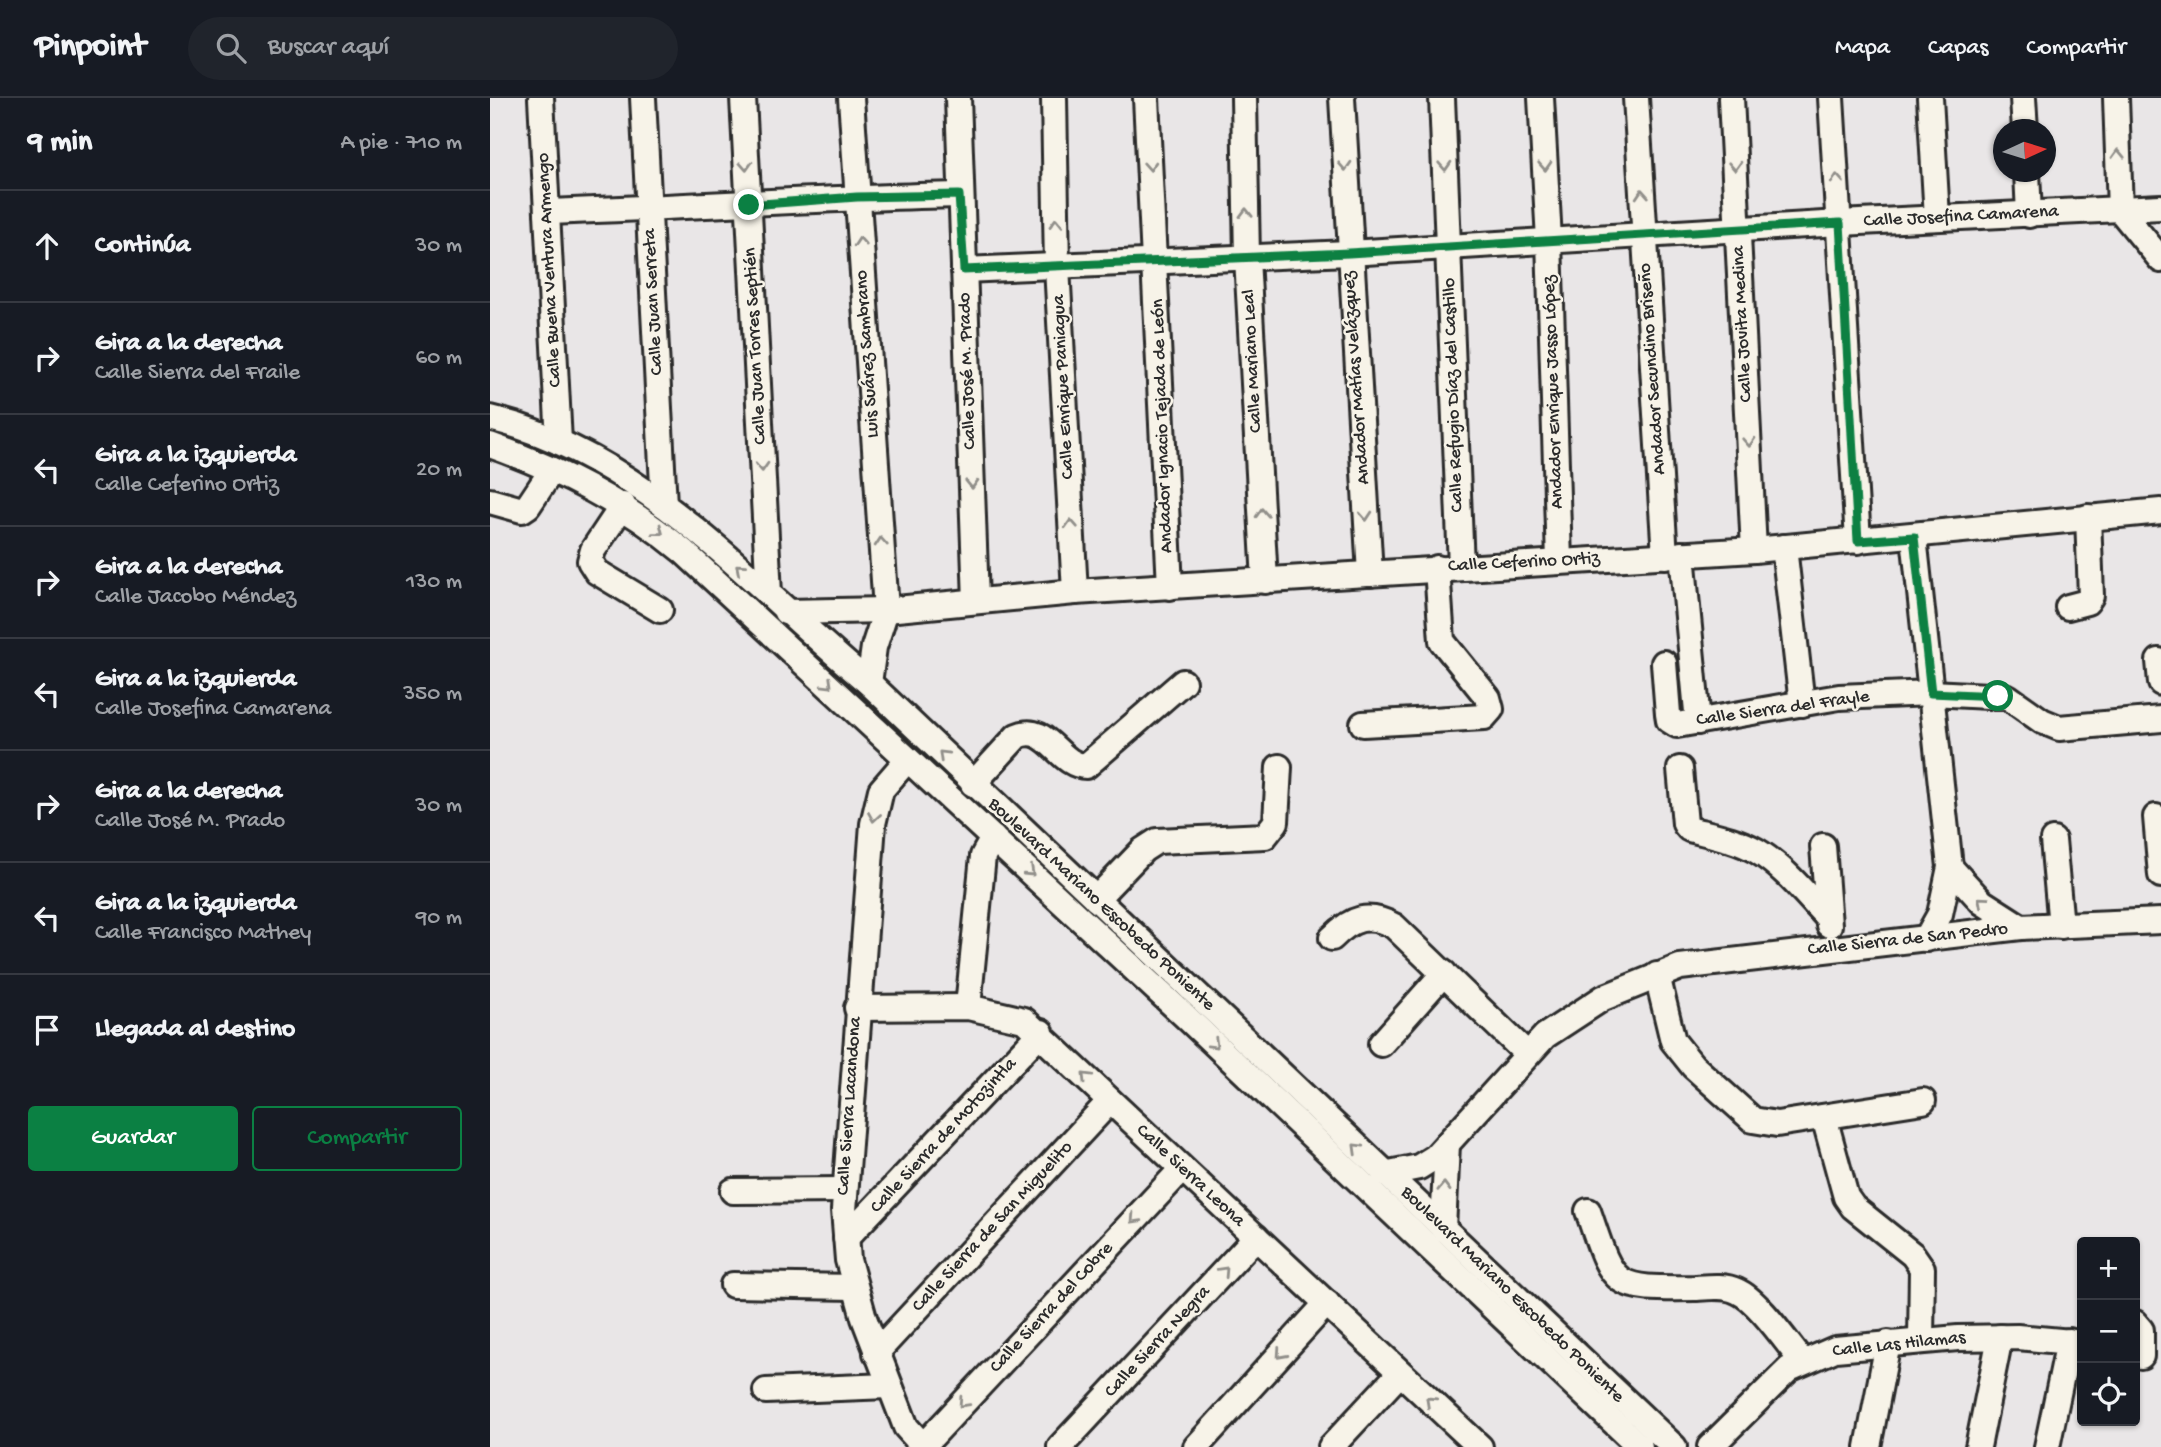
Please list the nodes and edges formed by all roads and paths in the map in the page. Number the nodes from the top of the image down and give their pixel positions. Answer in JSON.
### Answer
{"nodes":[{"id":1,"x":541,"y":98,"type":"edge"},
{"id":2,"x":643,"y":98,"type":"edge"},
{"id":3,"x":743,"y":98,"type":"edge"},
{"id":4,"x":851,"y":98,"type":"edge"},
{"id":5,"x":958,"y":98,"type":"edge"},
{"id":6,"x":1054,"y":98,"type":"edge"},
{"id":7,"x":1146,"y":98,"type":"edge"},
{"id":8,"x":1244,"y":98,"type":"edge"},
{"id":9,"x":1342,"y":98,"type":"edge"},
{"id":10,"x":1442,"y":98,"type":"edge"},
{"id":11,"x":1541,"y":98,"type":"edge"},
{"id":12,"x":1636,"y":98,"type":"edge"},
{"id":13,"x":1731,"y":98,"type":"edge"},
{"id":14,"x":1831,"y":98,"type":"edge"},
{"id":15,"x":1930,"y":98,"type":"edge"},
{"id":16,"x":2023,"y":98,"type":"edge"},
{"id":17,"x":2116,"y":98,"type":"edge"},
{"id":18,"x":2024,"y":119,"type":"edge"},
{"id":19,"x":2027,"y":182,"type":"edge"},
{"id":20,"x":959,"y":195,"type":"junction"},
{"id":21,"x":857,"y":197,"type":"junction"},
{"id":22,"x":749,"y":205,"type":"junction"},
{"id":23,"x":2161,"y":207,"type":"edge"},
{"id":24,"x":649,"y":208,"type":"junction"},
{"id":25,"x":2120,"y":210,"type":"junction"},
{"id":26,"x":547,"y":212,"type":"junction"},
{"id":27,"x":2029,"y":215,"type":"junction"},
{"id":28,"x":1937,"y":218,"type":"junction"},
{"id":29,"x":1840,"y":223,"type":"junction"},
{"id":30,"x":1739,"y":229,"type":"junction"},
{"id":31,"x":1644,"y":234,"type":"junction"},
{"id":32,"x":1549,"y":240,"type":"junction"},
{"id":33,"x":1449,"y":247,"type":"junction"},
{"id":34,"x":1349,"y":253,"type":"junction"},
{"id":35,"x":1247,"y":258,"type":"junction"},
{"id":36,"x":2161,"y":260,"type":"edge"},
{"id":37,"x":1156,"y":262,"type":"junction"},
{"id":38,"x":1057,"y":267,"type":"junction"},
{"id":39,"x":964,"y":270,"type":"junction"},
{"id":40,"x":490,"y":418,"type":"edge"},
{"id":41,"x":559,"y":442,"type":"junction"},
{"id":42,"x":490,"y":445,"type":"edge"},
{"id":43,"x":552,"y":470,"type":"junction"},
{"id":44,"x":491,"y":503,"type":"edge"},
{"id":45,"x":623,"y":505,"type":"junction"},
{"id":46,"x":664,"y":505,"type":"junction"},
{"id":47,"x":2161,"y":511,"type":"edge"},
{"id":48,"x":2088,"y":517,"type":"junction"},
{"id":49,"x":1914,"y":537,"type":"junction"},
{"id":50,"x":1858,"y":541,"type":"junction"},
{"id":51,"x":1784,"y":547,"type":"junction"},
{"id":52,"x":1754,"y":550,"type":"junction"},
{"id":53,"x":1674,"y":555,"type":"junction"},
{"id":54,"x":1559,"y":561,"type":"junction"},
{"id":55,"x":1449,"y":567,"type":"junction"},
{"id":56,"x":1370,"y":575,"type":"junction"},
{"id":57,"x":1265,"y":582,"type":"junction"},
{"id":58,"x":1170,"y":587,"type":"junction"},
{"id":59,"x":1075,"y":592,"type":"junction"},
{"id":60,"x":769,"y":594,"type":"junction"},
{"id":61,"x":976,"y":601,"type":"junction"},
{"id":62,"x":2068,"y":607,"type":"dead end"},
{"id":63,"x":660,"y":610,"type":"dead end"},
{"id":64,"x":886,"y":610,"type":"junction"},
{"id":65,"x":786,"y":612,"type":"junction"},
{"id":66,"x":1664,"y":663,"type":"dead end"},
{"id":67,"x":1183,"y":682,"type":"dead end"},
{"id":68,"x":869,"y":683,"type":"junction"},
{"id":69,"x":1931,"y":693,"type":"junction"},
{"id":70,"x":1802,"y":704,"type":"junction"},
{"id":71,"x":2161,"y":719,"type":"edge"},
{"id":72,"x":1688,"y":723,"type":"junction"},
{"id":73,"x":1363,"y":724,"type":"dead end"},
{"id":74,"x":907,"y":760,"type":"junction"},
{"id":75,"x":1279,"y":767,"type":"dead end"},
{"id":76,"x":1680,"y":769,"type":"dead end"},
{"id":77,"x":973,"y":784,"type":"junction"},
{"id":78,"x":2156,"y":817,"type":"dead end"},
{"id":79,"x":993,"y":838,"type":"junction"},
{"id":80,"x":2053,"y":840,"type":"dead end"},
{"id":81,"x":1823,"y":846,"type":"dead end"},
{"id":82,"x":1950,"y":867,"type":"junction"},
{"id":83,"x":2161,"y":875,"type":"edge"},
{"id":84,"x":1096,"y":899,"type":"junction"},
{"id":85,"x":1828,"y":918,"type":"junction"},
{"id":86,"x":2161,"y":921,"type":"edge"},
{"id":87,"x":2061,"y":926,"type":"junction"},
{"id":88,"x":2021,"y":927,"type":"junction"},
{"id":89,"x":1332,"y":938,"type":"dead end"},
{"id":90,"x":1926,"y":939,"type":"junction"},
{"id":91,"x":1832,"y":949,"type":"junction"},
{"id":92,"x":1444,"y":973,"type":"junction"},
{"id":93,"x":1657,"y":975,"type":"junction"},
{"id":94,"x":968,"y":1007,"type":"junction"},
{"id":95,"x":1193,"y":1007,"type":"junction"},
{"id":96,"x":857,"y":1008,"type":"junction"},
{"id":97,"x":1041,"y":1032,"type":"junction"},
{"id":98,"x":1381,"y":1044,"type":"dead end"},
{"id":99,"x":1526,"y":1053,"type":"junction"},
{"id":100,"x":1110,"y":1101,"type":"junction"},
{"id":101,"x":1923,"y":1101,"type":"dead end"},
{"id":102,"x":1824,"y":1117,"type":"junction"},
{"id":103,"x":1447,"y":1144,"type":"junction"},
{"id":104,"x":1182,"y":1169,"type":"junction"},
{"id":105,"x":1384,"y":1174,"type":"junction"},
{"id":106,"x":843,"y":1190,"type":"junction"},
{"id":107,"x":733,"y":1191,"type":"dead end"},
{"id":108,"x":1588,"y":1211,"type":"dead end"},
{"id":109,"x":1443,"y":1229,"type":"junction"},
{"id":110,"x":1256,"y":1237,"type":"junction"},
{"id":111,"x":846,"y":1238,"type":"junction"},
{"id":112,"x":733,"y":1285,"type":"dead end"},
{"id":113,"x":854,"y":1287,"type":"junction"},
{"id":114,"x":1327,"y":1303,"type":"junction"},
{"id":115,"x":2140,"y":1329,"type":"edge"},
{"id":116,"x":2000,"y":1337,"type":"junction"},
{"id":117,"x":1921,"y":1341,"type":"junction"},
{"id":118,"x":2076,"y":1342,"type":"edge"},
{"id":119,"x":1888,"y":1343,"type":"junction"},
{"id":120,"x":876,"y":1353,"type":"junction"},
{"id":121,"x":2146,"y":1357,"type":"edge"},
{"id":122,"x":1802,"y":1361,"type":"junction"},
{"id":123,"x":1400,"y":1373,"type":"junction"},
{"id":124,"x":888,"y":1386,"type":"junction"},
{"id":125,"x":766,"y":1391,"type":"dead end"},
{"id":126,"x":1621,"y":1430,"type":"edge"},
{"id":127,"x":1475,"y":1445,"type":"edge"},
{"id":128,"x":923,"y":1447,"type":"edge"},
{"id":129,"x":1060,"y":1447,"type":"edge"},
{"id":130,"x":1196,"y":1447,"type":"edge"},
{"id":131,"x":1331,"y":1447,"type":"edge"},
{"id":132,"x":1640,"y":1447,"type":"edge"},
{"id":133,"x":1674,"y":1447,"type":"edge"},
{"id":134,"x":1710,"y":1447,"type":"edge"},
{"id":135,"x":1868,"y":1447,"type":"edge"},
{"id":136,"x":1978,"y":1447,"type":"edge"},
{"id":137,"x":2047,"y":1447,"type":"edge"}],
"edges":[{"from":1,"to":26,"type":"street","name":"Calle Buena Ventura Armengo"},
{"from":2,"to":24,"type":"street","name":"Calle Juan Serreta"},
{"from":3,"to":22,"type":"street","name":"Calle Juan Torres Septién","one_way":true},
{"from":4,"to":21,"type":"street","name":"Luis Suárez Sambrano"},
{"from":5,"to":20,"type":"street","name":"Calle José M. Prado"},
{"from":38,"to":6,"type":"street","name":"Calle Enrique Paniagua","one_way":true},
{"from":7,"to":37,"type":"street","name":"Andador Ignacio Tejada de León","one_way":true},
{"from":35,"to":8,"type":"street","name":"Calle Mariano Leal","one_way":true},
{"from":9,"to":34,"type":"street","name":"Andador Matías Velázquez","one_way":true},
{"from":10,"to":33,"type":"street","name":"Calle Refugio Díaz del Castillo","one_way":true},
{"from":11,"to":32,"type":"street","name":"Andador Enrique Jasso López","one_way":true},
{"from":31,"to":12,"type":"street","name":"Andador Secundino Briseño","one_way":true},
{"from":13,"to":30,"type":"street","name":"Calle Jovita Medina","one_way":true},
{"from":29,"to":14,"type":"street","one_way":true},
{"from":15,"to":28,"type":"street"},
{"from":16,"to":18,"type":"street"},
{"from":25,"to":17,"type":"street","one_way":true},
{"from":19,"to":27,"type":"street"},
{"from":20,"to":21,"type":"street"},
{"from":20,"to":39,"type":"street","name":"Calle José M. Prado"},
{"from":21,"to":22,"type":"street"},
{"from":64,"to":21,"type":"street","name":"Luis Suárez Sambrano","one_way":true},
{"from":22,"to":24,"type":"street"},
{"from":22,"to":60,"type":"street","name":"Calle Juan Torres Septién","one_way":true},
{"from":23,"to":25,"type":"street","name":"Calle Josefina Camarena"},
{"from":24,"to":26,"type":"street"},
{"from":24,"to":46,"type":"street","name":"Calle Juan Serreta"},
{"from":25,"to":27,"type":"street","name":"Calle Josefina Camarena"},
{"from":25,"to":36,"type":"street"},
{"from":26,"to":41,"type":"street","name":"Calle Buena Ventura Armengo"},
{"from":27,"to":28,"type":"street","name":"Calle Josefina Camarena"},
{"from":28,"to":29,"type":"street","name":"Calle Josefina Camarena"},
{"from":29,"to":30,"type":"street","name":"Calle Josefina Camarena"},
{"from":29,"to":50,"type":"street"},
{"from":30,"to":31,"type":"street","name":"Calle Josefina Camarena"},
{"from":30,"to":52,"type":"street","name":"Calle Jovita Medina","one_way":true},
{"from":31,"to":32,"type":"street","name":"Calle Josefina Camarena"},
{"from":31,"to":53,"type":"street","name":"Andador Secundino Briseño"},
{"from":32,"to":33,"type":"street","name":"Calle Josefina Camarena"},
{"from":32,"to":54,"type":"street","name":"Andador Enrique Jasso López"},
{"from":33,"to":34,"type":"street","name":"Calle Josefina Camarena"},
{"from":33,"to":55,"type":"street","name":"Calle Refugio Díaz del Castillo"},
{"from":34,"to":35,"type":"street","name":"Calle Josefina Camarena"},
{"from":34,"to":56,"type":"street","name":"Andador Matías Velázquez","one_way":true},
{"from":35,"to":37,"type":"street","name":"Calle Josefina Camarena"},
{"from":57,"to":35,"type":"street","name":"Calle Mariano Leal","one_way":true},
{"from":37,"to":38,"type":"street","name":"Calle Josefina Camarena"},
{"from":37,"to":58,"type":"street","name":"Andador Ignacio Tejada de León"},
{"from":38,"to":39,"type":"street","name":"Calle Josefina Camarena"},
{"from":59,"to":38,"type":"street","name":"Calle Enrique Paniagua","one_way":true},
{"from":39,"to":61,"type":"street","name":"Calle José M. Prado","one_way":true},
{"from":40,"to":41,"type":"street","name":"Boulevard Mariano Escobedo Poniente"},
{"from":41,"to":46,"type":"street","name":"Boulevard Mariano Escobedo Poniente"},
{"from":42,"to":43,"type":"street","name":"Boulevard Mariano Escobedo Poniente"},
{"from":43,"to":44,"type":"street"},
{"from":43,"to":45,"type":"street","name":"Boulevard Mariano Escobedo Poniente"},
{"from":45,"to":63,"type":"street"},
{"from":45,"to":74,"type":"street","name":"Boulevard Mariano Escobedo Poniente","one_way":true},
{"from":60,"to":46,"type":"street","name":"Boulevard Mariano Escobedo Poniente","one_way":true},
{"from":47,"to":48,"type":"street","name":"Calle Ceferino Ortiz"},
{"from":48,"to":49,"type":"street","name":"Calle Ceferino Ortiz"},
{"from":48,"to":62,"type":"street"},
{"from":49,"to":50,"type":"street","name":"Calle Ceferino Ortiz"},
{"from":49,"to":69,"type":"street"},
{"from":50,"to":51,"type":"street","name":"Calle Ceferino Ortiz"},
{"from":51,"to":52,"type":"street","name":"Calle Ceferino Ortiz"},
{"from":51,"to":70,"type":"street"},
{"from":52,"to":53,"type":"street","name":"Calle Ceferino Ortiz"},
{"from":53,"to":54,"type":"street","name":"Calle Ceferino Ortiz"},
{"from":53,"to":72,"type":"street","name":"Andador Secundino Briseño"},
{"from":54,"to":55,"type":"street","name":"Calle Ceferino Ortiz"},
{"from":55,"to":56,"type":"street","name":"Calle Ceferino Ortiz"},
{"from":55,"to":73,"type":"street","name":"Calle Refugio Díaz del Castillo"},
{"from":56,"to":57,"type":"street","name":"Calle Ceferino Ortiz"},
{"from":57,"to":58,"type":"street","name":"Calle Ceferino Ortiz"},
{"from":58,"to":59,"type":"street","name":"Calle Ceferino Ortiz"},
{"from":59,"to":61,"type":"street","name":"Calle Ceferino Ortiz"},
{"from":60,"to":65,"type":"street","name":"Boulevard Mariano Escobedo Poniente"},
{"from":61,"to":64,"type":"street","name":"Calle Ceferino Ortiz"},
{"from":64,"to":65,"type":"street","name":"Calle Ceferino Ortiz"},
{"from":64,"to":68,"type":"street"},
{"from":65,"to":68,"type":"street","name":"Boulevard Mariano Escobedo Poniente"},
{"from":66,"to":72,"type":"street"},
{"from":67,"to":77,"type":"street"},
{"from":77,"to":68,"type":"street","name":"Boulevard Mariano Escobedo Poniente","one_way":true},
{"from":69,"to":70,"type":"street","name":"Calle Sierra del Frayle"},
{"from":69,"to":71,"type":"street","name":"Calle Sierra del Frayle"},
{"from":69,"to":82,"type":"street"},
{"from":70,"to":72,"type":"street","name":"Calle Sierra del Frayle"},
{"from":74,"to":79,"type":"street","name":"Boulevard Mariano Escobedo Poniente"},
{"from":74,"to":96,"type":"street","name":"Calle Sierra Lacandona","one_way":true},
{"from":75,"to":84,"type":"street"},
{"from":76,"to":85,"type":"street","name":"Calle Sierra de San Pedro"},
{"from":77,"to":84,"type":"street","name":"Boulevard Mariano Escobedo Poniente"},
{"from":78,"to":83,"type":"street"},
{"from":79,"to":94,"type":"street"},
{"from":79,"to":95,"type":"street","name":"Boulevard Mariano Escobedo Poniente","one_way":true},
{"from":80,"to":87,"type":"street"},
{"from":81,"to":85,"type":"street"},
{"from":88,"to":82,"type":"street","one_way":true},
{"from":82,"to":90,"type":"street"},
{"from":84,"to":95,"type":"street","name":"Boulevard Mariano Escobedo Poniente"},
{"from":85,"to":91,"type":"street"},
{"from":86,"to":87,"type":"street","name":"Calle Sierra de San Pedro"},
{"from":87,"to":88,"type":"street","name":"Calle Sierra de San Pedro"},
{"from":88,"to":90,"type":"street","name":"Calle Sierra de San Pedro"},
{"from":89,"to":92,"type":"street"},
{"from":90,"to":91,"type":"street","name":"Calle Sierra de San Pedro"},
{"from":91,"to":93,"type":"street","name":"Calle Sierra de San Pedro"},
{"from":92,"to":98,"type":"street"},
{"from":92,"to":99,"type":"street"},
{"from":93,"to":99,"type":"street","name":"Calle Sierra de San Pedro"},
{"from":93,"to":102,"type":"street"},
{"from":94,"to":96,"type":"street","name":"Calle Sierra Leona"},
{"from":94,"to":97,"type":"street","name":"Calle Sierra Leona"},
{"from":105,"to":95,"type":"street","name":"Boulevard Mariano Escobedo Poniente","one_way":true},
{"from":95,"to":126,"type":"street","name":"Boulevard Mariano Escobedo Poniente","one_way":true},
{"from":96,"to":106,"type":"street","name":"Calle Sierra Lacandona"},
{"from":100,"to":97,"type":"street","name":"Calle Sierra Leona","one_way":true},
{"from":97,"to":111,"type":"street","name":"Calle Sierra de Motozintla"},
{"from":99,"to":103,"type":"street","name":"Calle Sierra de San Pedro"},
{"from":100,"to":104,"type":"street","name":"Calle Sierra Leona"},
{"from":100,"to":120,"type":"street","name":"Calle Sierra de San Miguelito"},
{"from":101,"to":102,"type":"street"},
{"from":102,"to":117,"type":"street"},
{"from":103,"to":105,"type":"street","name":"Calle Sierra de San Pedro"},
{"from":109,"to":103,"type":"street","one_way":true},
{"from":104,"to":110,"type":"street","name":"Calle Sierra Leona"},
{"from":104,"to":128,"type":"street","name":"Calle Sierra del Cobre","one_way":true},
{"from":105,"to":109,"type":"street","name":"Boulevard Mariano Escobedo Poniente"},
{"from":106,"to":107,"type":"street"},
{"from":106,"to":111,"type":"street","name":"Calle Sierra Lacandona"},
{"from":108,"to":122,"type":"street"},
{"from":109,"to":126,"type":"street","name":"Boulevard Mariano Escobedo Poniente"},
{"from":110,"to":114,"type":"street","name":"Calle Sierra Leona"},
{"from":129,"to":110,"type":"street","name":"Calle Sierra Negra","one_way":true},
{"from":111,"to":113,"type":"street","name":"Calle Sierra Lacandona"},
{"from":112,"to":113,"type":"street"},
{"from":113,"to":120,"type":"street","name":"Calle Sierra Lacandona"},
{"from":114,"to":123,"type":"street","name":"Calle Sierra Leona"},
{"from":114,"to":130,"type":"street","one_way":true},
{"from":115,"to":121,"type":"street"},
{"from":116,"to":117,"type":"street","name":"Calle Las Hilamas"},
{"from":116,"to":118,"type":"street","name":"Calle Las Hilamas"},
{"from":116,"to":136,"type":"street"},
{"from":117,"to":119,"type":"street","name":"Calle Las Hilamas"},
{"from":118,"to":137,"type":"street"},
{"from":119,"to":122,"type":"street","name":"Calle Las Hilamas"},
{"from":119,"to":135,"type":"street"},
{"from":120,"to":124,"type":"street","name":"Calle Sierra Lacandona"},
{"from":122,"to":134,"type":"street","name":"Calle Las Hilamas"},
{"from":127,"to":123,"type":"street","name":"Calle Sierra Leona","one_way":true},
{"from":123,"to":131,"type":"street"},
{"from":124,"to":125,"type":"street"},
{"from":124,"to":128,"type":"street","name":"Calle Sierra Lacandona"},
{"from":126,"to":132,"type":"street","name":"Boulevard Mariano Escobedo Poniente"},
{"from":126,"to":133,"type":"street","name":"Boulevard Mariano Escobedo Poniente"}]}
